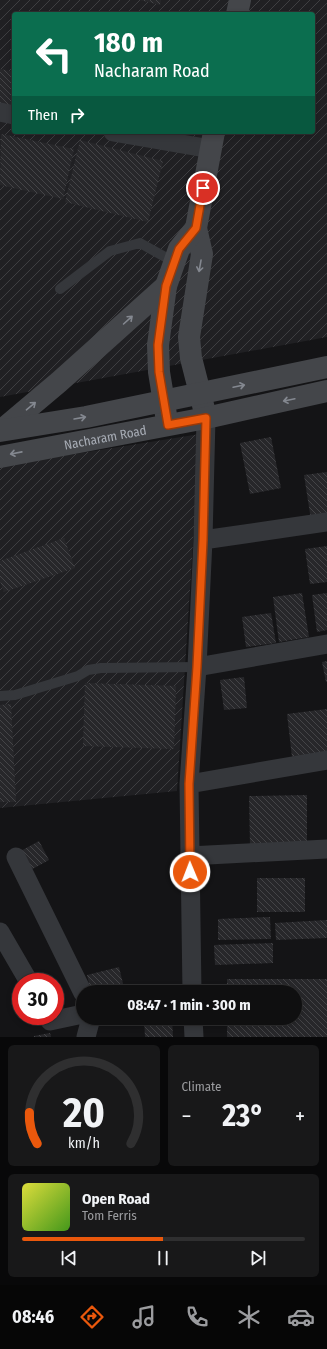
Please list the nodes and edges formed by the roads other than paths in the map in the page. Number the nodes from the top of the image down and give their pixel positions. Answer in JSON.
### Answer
{"nodes":[{"id":1,"x":240,"y":0,"type":"edge"},
{"id":2,"x":237,"y":12,"type":"edge"},
{"id":3,"x":0,"y":112,"type":"edge"},
{"id":4,"x":12,"y":115,"type":"edge"},
{"id":5,"x":138,"y":134,"type":"edge"},
{"id":6,"x":213,"y":140,"type":"edge"},
{"id":7,"x":196,"y":228,"type":"junction"},
{"id":8,"x":174,"y":262,"type":"junction"},
{"id":9,"x":166,"y":286,"type":"junction"},
{"id":10,"x":60,"y":290,"type":"dead end"},
{"id":11,"x":327,"y":368,"type":"edge"},
{"id":12,"x":327,"y":391,"type":"edge"},
{"id":13,"x":201,"y":394,"type":"junction"},
{"id":14,"x":164,"y":401,"type":"junction"},
{"id":15,"x":206,"y":418,"type":"junction"},
{"id":16,"x":168,"y":425,"type":"junction"},
{"id":17,"x":0,"y":431,"type":"edge"},
{"id":18,"x":0,"y":457,"type":"edge"},
{"id":19,"x":327,"y":522,"type":"edge"},
{"id":20,"x":203,"y":540,"type":"junction"},
{"id":21,"x":327,"y":644,"type":"edge"},
{"id":22,"x":197,"y":667,"type":"junction"},
{"id":23,"x":0,"y":696,"type":"edge"},
{"id":24,"x":327,"y":760,"type":"edge"},
{"id":25,"x":189,"y":784,"type":"junction"},
{"id":26,"x":327,"y":849,"type":"edge"},
{"id":27,"x":189,"y":856,"type":"junction"},
{"id":28,"x":16,"y":857,"type":"dead end"},
{"id":29,"x":0,"y":932,"type":"edge"},
{"id":30,"x":23,"y":973,"type":"edge"},
{"id":31,"x":79,"y":985,"type":"edge"},
{"id":32,"x":192,"y":985,"type":"edge"},
{"id":33,"x":76,"y":1015,"type":"edge"},
{"id":34,"x":64,"y":1018,"type":"edge"},
{"id":35,"x":89,"y":1025,"type":"edge"},
{"id":36,"x":193,"y":1025,"type":"edge"},
{"id":37,"x":86,"y":1037,"type":"edge"},
{"id":38,"x":194,"y":1037,"type":"edge"}],
"edges":[{"from":1,"to":2,"type":"main road"},
{"from":3,"to":4,"type":"street"},
{"from":5,"to":6,"type":"street"},
{"from":6,"to":7,"type":"main road"},
{"from":7,"to":8,"type":"main road"},
{"from":7,"to":13,"type":"main road","one_way":true},
{"from":8,"to":9,"type":"main road"},
{"from":8,"to":10,"type":"lane"},
{"from":9,"to":14,"type":"main road"},
{"from":17,"to":9,"type":"main road","one_way":true},
{"from":13,"to":11,"type":"main road","name":"Nacharam Road","one_way":true},
{"from":12,"to":15,"type":"main road","name":"Nacharam Road","one_way":true},
{"from":13,"to":14,"type":"main road","name":"Nacharam Road"},
{"from":13,"to":15,"type":"main road"},
{"from":14,"to":16,"type":"main road"},
{"from":17,"to":14,"type":"main road","name":"Nacharam Road","one_way":true},
{"from":15,"to":16,"type":"main road","name":"Nacharam Road"},
{"from":15,"to":20,"type":"street"},
{"from":16,"to":18,"type":"main road","name":"Nacharam Road","one_way":true},
{"from":19,"to":20,"type":"street"},
{"from":20,"to":22,"type":"street"},
{"from":21,"to":22,"type":"street"},
{"from":22,"to":23,"type":"lane"},
{"from":22,"to":25,"type":"street"},
{"from":24,"to":25,"type":"street"},
{"from":25,"to":27,"type":"street"},
{"from":26,"to":27,"type":"street"},
{"from":27,"to":32,"type":"street"},
{"from":28,"to":31,"type":"street"},
{"from":29,"to":30,"type":"street"},
{"from":33,"to":34,"type":"street"},
{"from":35,"to":37,"type":"street"},
{"from":36,"to":38,"type":"street"}]}
